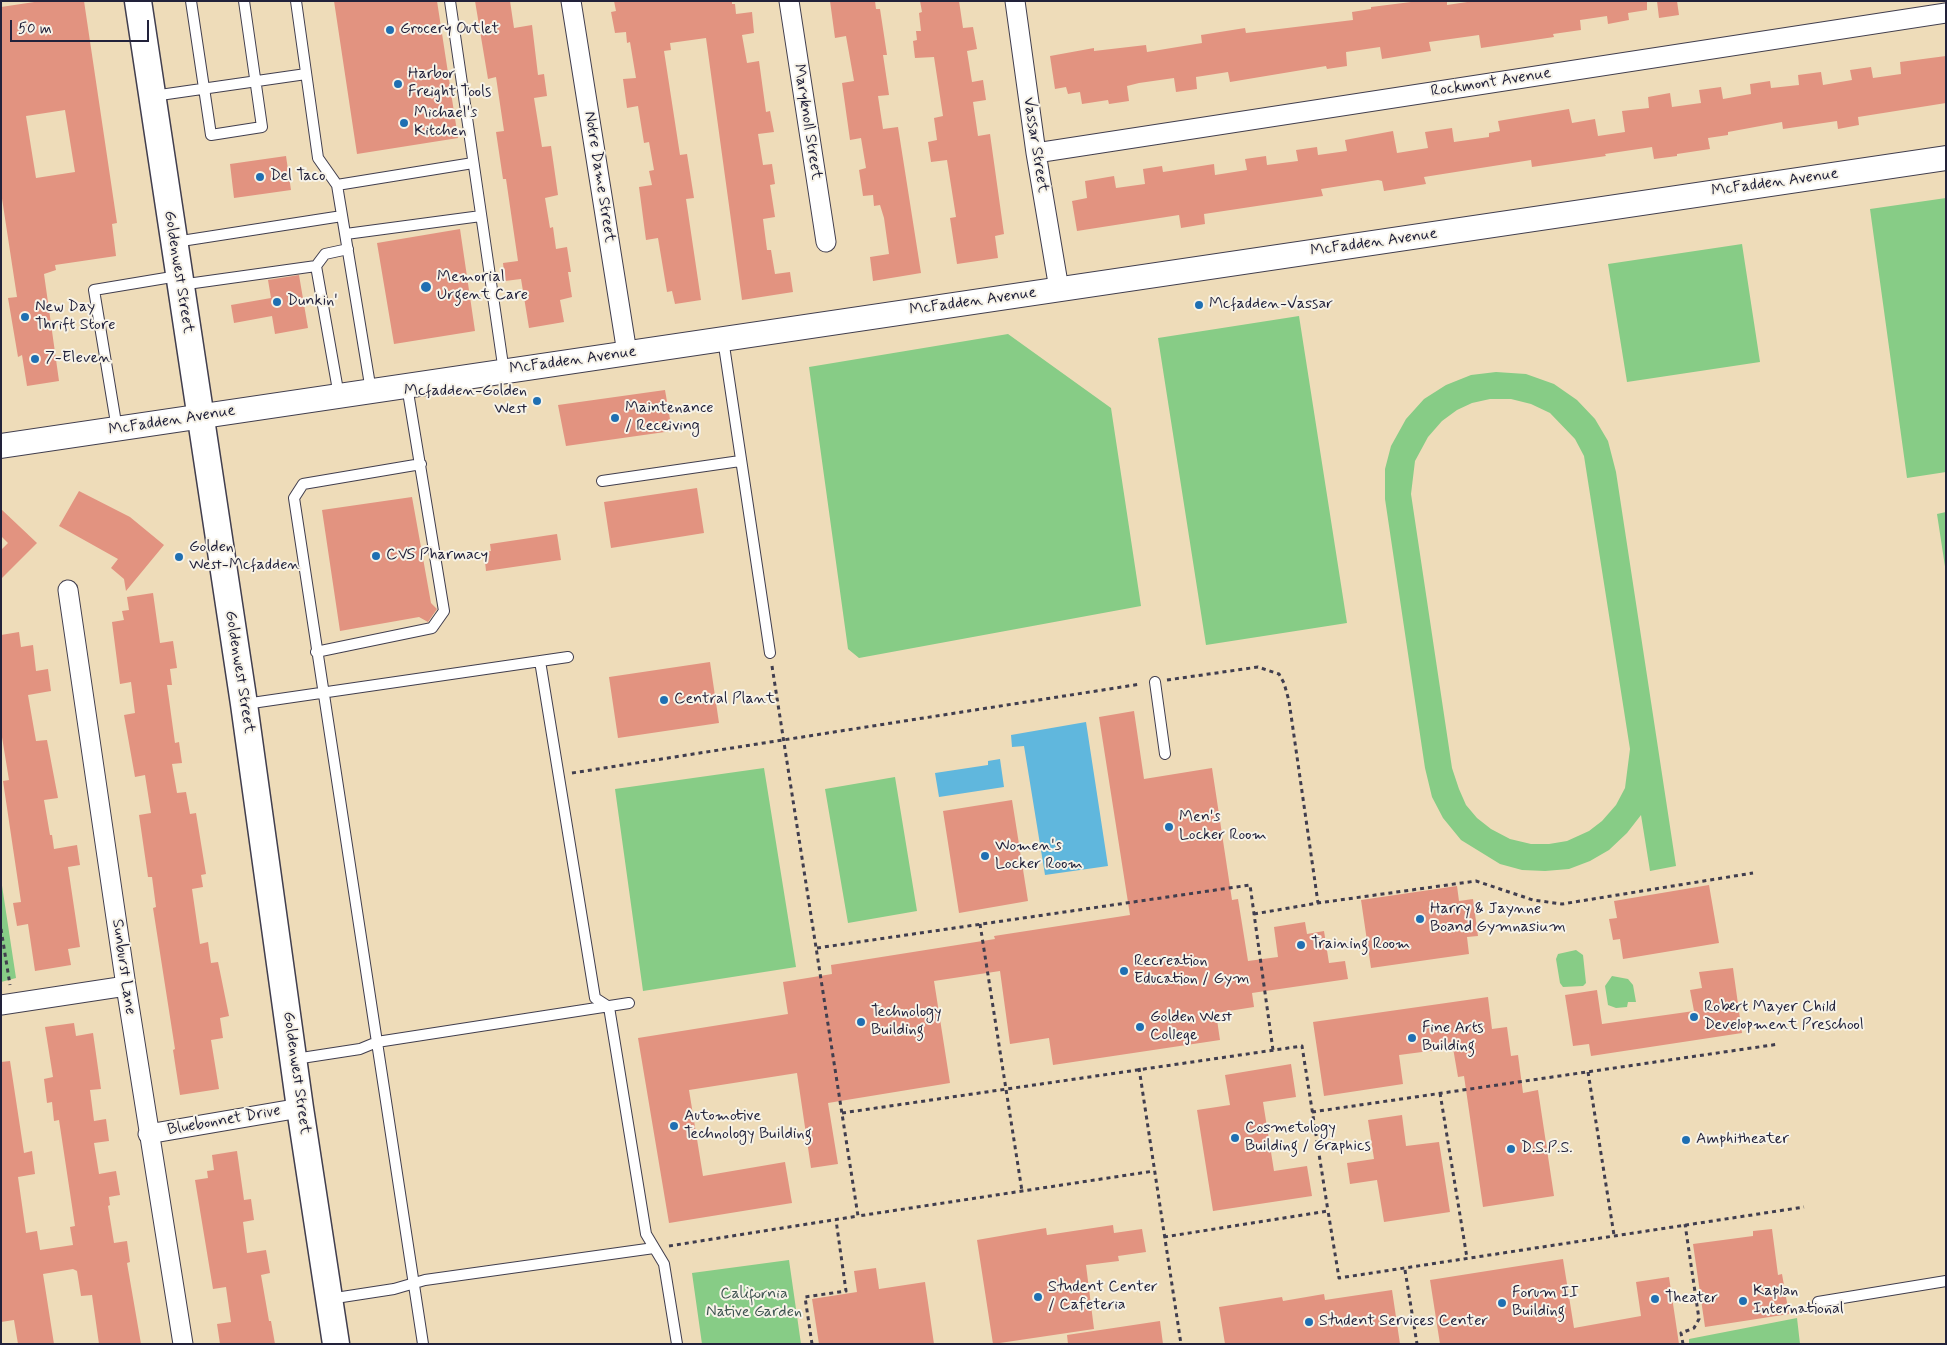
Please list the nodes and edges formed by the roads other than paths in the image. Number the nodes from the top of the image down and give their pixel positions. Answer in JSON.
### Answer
{"nodes":[{"id":1,"x":138,"y":1,"type":"edge"},
{"id":2,"x":191,"y":1,"type":"edge"},
{"id":3,"x":244,"y":1,"type":"edge"},
{"id":4,"x":296,"y":1,"type":"edge"},
{"id":5,"x":450,"y":1,"type":"edge"},
{"id":6,"x":572,"y":1,"type":"edge"},
{"id":7,"x":789,"y":1,"type":"edge"},
{"id":8,"x":1015,"y":1,"type":"edge"},
{"id":9,"x":1917,"y":9,"type":"edge"},
{"id":10,"x":1946,"y":13,"type":"edge"},
{"id":11,"x":306,"y":74,"type":"junction"},
{"id":12,"x":256,"y":81,"type":"junction"},
{"id":13,"x":204,"y":88,"type":"junction"},
{"id":14,"x":152,"y":96,"type":"junction"},
{"id":15,"x":1036,"y":153,"type":"junction"},
{"id":16,"x":1946,"y":158,"type":"edge"},
{"id":17,"x":473,"y":163,"type":"junction"},
{"id":18,"x":337,"y":185,"type":"junction"},
{"id":19,"x":342,"y":216,"type":"junction"},
{"id":20,"x":481,"y":216,"type":"junction"},
{"id":21,"x":346,"y":234,"type":"junction"},
{"id":22,"x":174,"y":242,"type":"junction"},
{"id":23,"x":826,"y":242,"type":"dead end"},
{"id":24,"x":348,"y":249,"type":"junction"},
{"id":25,"x":316,"y":266,"type":"junction"},
{"id":26,"x":179,"y":280,"type":"junction"},
{"id":27,"x":1058,"y":289,"type":"junction"},
{"id":28,"x":723,"y":339,"type":"junction"},
{"id":29,"x":627,"y":354,"type":"junction"},
{"id":30,"x":504,"y":372,"type":"junction"},
{"id":31,"x":407,"y":386,"type":"junction"},
{"id":32,"x":371,"y":391,"type":"junction"},
{"id":33,"x":339,"y":396,"type":"junction"},
{"id":34,"x":200,"y":417,"type":"junction"},
{"id":35,"x":117,"y":429,"type":"junction"},
{"id":36,"x":1,"y":446,"type":"edge"},
{"id":37,"x":740,"y":461,"type":"junction"},
{"id":38,"x":421,"y":464,"type":"junction"},
{"id":39,"x":602,"y":481,"type":"dead end"},
{"id":40,"x":68,"y":590,"type":"dead end"},
{"id":41,"x":316,"y":652,"type":"junction"},
{"id":42,"x":770,"y":652,"type":"road end"},
{"id":43,"x":568,"y":657,"type":"dead end"},
{"id":44,"x":540,"y":661,"type":"junction"},
{"id":45,"x":1155,"y":682,"type":"road end"},
{"id":46,"x":323,"y":692,"type":"junction"},
{"id":47,"x":244,"y":704,"type":"junction"},
{"id":48,"x":1165,"y":754,"type":"dead end"},
{"id":49,"x":126,"y":986,"type":"junction"},
{"id":50,"x":629,"y":1003,"type":"dead end"},
{"id":51,"x":6,"y":1004,"type":"edge"},
{"id":52,"x":609,"y":1006,"type":"junction"},
{"id":53,"x":376,"y":1042,"type":"junction"},
{"id":54,"x":294,"y":1059,"type":"junction"},
{"id":55,"x":300,"y":1108,"type":"junction"},
{"id":56,"x":148,"y":1134,"type":"junction"},
{"id":57,"x":654,"y":1248,"type":"junction"},
{"id":58,"x":1946,"y":1281,"type":"edge"},
{"id":59,"x":412,"y":1284,"type":"junction"},
{"id":60,"x":328,"y":1300,"type":"junction"},
{"id":61,"x":1818,"y":1302,"type":"dead end"},
{"id":62,"x":183,"y":1344,"type":"edge"},
{"id":63,"x":336,"y":1344,"type":"edge"},
{"id":64,"x":423,"y":1344,"type":"edge"},
{"id":65,"x":676,"y":1344,"type":"edge"}],
"edges":[{"from":1,"to":14,"type":"main road","name":"Goldenwest Street"},
{"from":2,"to":13,"type":"lane"},
{"from":3,"to":12,"type":"lane"},
{"from":4,"to":11,"type":"lane"},
{"from":5,"to":17,"type":"lane"},
{"from":6,"to":29,"type":"street","name":"Notre Dame Street"},
{"from":7,"to":23,"type":"street","name":"Maryknoll Street"},
{"from":8,"to":15,"type":"street","name":"Vassar Street"},
{"from":9,"to":10,"type":"street","name":"Rockmont Avenue"},
{"from":9,"to":15,"type":"street","name":"Rockmont Avenue"},
{"from":11,"to":12,"type":"lane"},
{"from":11,"to":18,"type":"lane"},
{"from":12,"to":13,"type":"lane"},
{"from":12,"to":13,"type":"lane"},
{"from":13,"to":14,"type":"lane"},
{"from":14,"to":22,"type":"main road","name":"Goldenwest Street"},
{"from":15,"to":27,"type":"street","name":"Vassar Street"},
{"from":16,"to":27,"type":"street","name":"McFadden Avenue"},
{"from":17,"to":18,"type":"lane"},
{"from":17,"to":20,"type":"lane"},
{"from":18,"to":19,"type":"lane"},
{"from":19,"to":21,"type":"lane"},
{"from":19,"to":22,"type":"lane"},
{"from":20,"to":21,"type":"lane"},
{"from":20,"to":30,"type":"lane"},
{"from":21,"to":24,"type":"lane"},
{"from":22,"to":26,"type":"main road","name":"Goldenwest Street"},
{"from":24,"to":25,"type":"lane"},
{"from":24,"to":32,"type":"lane"},
{"from":25,"to":26,"type":"lane"},
{"from":25,"to":33,"type":"lane"},
{"from":26,"to":34,"type":"main road","name":"Goldenwest Street"},
{"from":26,"to":35,"type":"lane"},
{"from":27,"to":28,"type":"street","name":"McFadden Avenue"},
{"from":28,"to":29,"type":"street","name":"McFadden Avenue"},
{"from":28,"to":37,"type":"lane"},
{"from":29,"to":30,"type":"street","name":"McFadden Avenue"},
{"from":30,"to":31,"type":"street","name":"McFadden Avenue"},
{"from":31,"to":32,"type":"street","name":"McFadden Avenue"},
{"from":31,"to":38,"type":"lane"},
{"from":32,"to":33,"type":"street","name":"McFadden Avenue"},
{"from":33,"to":34,"type":"street","name":"McFadden Avenue"},
{"from":34,"to":35,"type":"street","name":"McFadden Avenue"},
{"from":34,"to":47,"type":"main road","name":"Goldenwest Street"},
{"from":35,"to":36,"type":"street","name":"McFadden Avenue"},
{"from":37,"to":39,"type":"lane"},
{"from":37,"to":42,"type":"lane"},
{"from":38,"to":41,"type":"lane"},
{"from":38,"to":41,"type":"lane"},
{"from":40,"to":49,"type":"street","name":"Sunburst Lane"},
{"from":41,"to":46,"type":"lane"},
{"from":43,"to":44,"type":"lane"},
{"from":44,"to":46,"type":"lane"},
{"from":44,"to":52,"type":"lane"},
{"from":45,"to":48,"type":"lane"},
{"from":46,"to":47,"type":"lane"},
{"from":46,"to":53,"type":"lane"},
{"from":47,"to":54,"type":"main road","name":"Goldenwest Street"},
{"from":49,"to":51,"type":"street"},
{"from":49,"to":56,"type":"street","name":"Sunburst Lane"},
{"from":50,"to":52,"type":"lane"},
{"from":52,"to":53,"type":"lane"},
{"from":52,"to":57,"type":"lane"},
{"from":53,"to":54,"type":"lane"},
{"from":53,"to":59,"type":"lane"},
{"from":54,"to":55,"type":"main road","name":"Goldenwest Street"},
{"from":55,"to":56,"type":"street","name":"Bluebonnet Drive"},
{"from":55,"to":60,"type":"main road","name":"Goldenwest Street"},
{"from":56,"to":62,"type":"street","name":"Sunburst Lane"},
{"from":57,"to":59,"type":"lane"},
{"from":57,"to":65,"type":"lane"},
{"from":58,"to":61,"type":"lane"},
{"from":59,"to":60,"type":"lane"},
{"from":59,"to":64,"type":"lane"},
{"from":60,"to":63,"type":"main road","name":"Goldenwest Street"}]}
